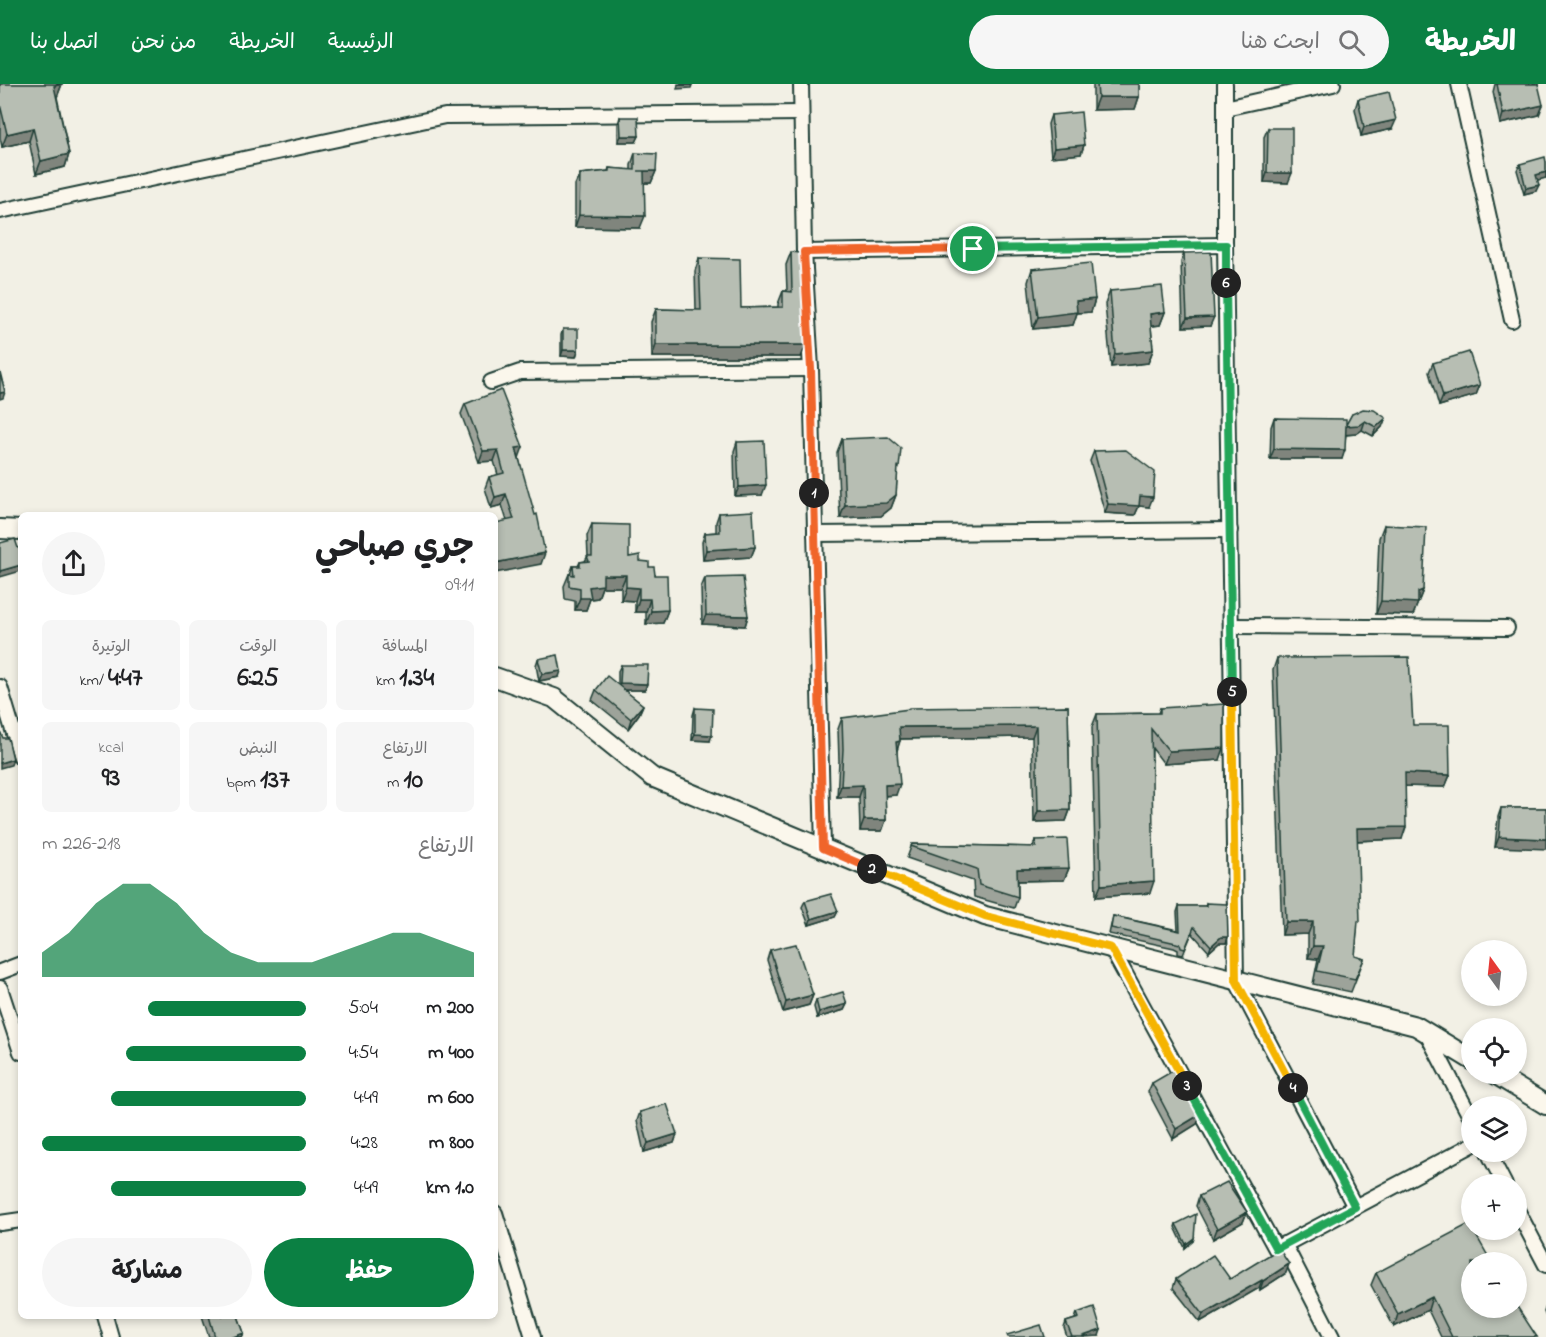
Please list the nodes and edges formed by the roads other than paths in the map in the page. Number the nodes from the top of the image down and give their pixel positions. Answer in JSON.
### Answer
{"nodes":[{"id":1,"x":801,"y":84,"type":"edge"},
{"id":2,"x":1225,"y":84,"type":"edge"},
{"id":3,"x":1333,"y":84,"type":"edge"},
{"id":4,"x":1459,"y":84,"type":"edge"},
{"id":5,"x":1225,"y":108,"type":"junction"},
{"id":6,"x":800,"y":113,"type":"junction"},
{"id":7,"x":0,"y":211,"type":"edge"},
{"id":8,"x":1226,"y":245,"type":"junction"},
{"id":9,"x":804,"y":252,"type":"junction"},
{"id":10,"x":1512,"y":320,"type":"dead end"},
{"id":11,"x":811,"y":369,"type":"junction"},
{"id":12,"x":491,"y":382,"type":"dead end"},
{"id":13,"x":0,"y":529,"type":"edge"},
{"id":14,"x":18,"y":530,"type":"edge"},
{"id":15,"x":1230,"y":530,"type":"junction"},
{"id":16,"x":815,"y":534,"type":"junction"},
{"id":17,"x":1231,"y":626,"type":"junction"},
{"id":18,"x":1507,"y":628,"type":"dead end"},
{"id":19,"x":498,"y":678,"type":"edge"},
{"id":20,"x":0,"y":687,"type":"edge"},
{"id":21,"x":18,"y":747,"type":"edge"},
{"id":22,"x":823,"y":848,"type":"junction"},
{"id":23,"x":1111,"y":948,"type":"junction"},
{"id":24,"x":18,"y":965,"type":"edge"},
{"id":25,"x":0,"y":972,"type":"edge"},
{"id":26,"x":1236,"y":980,"type":"junction"},
{"id":27,"x":0,"y":988,"type":"edge"},
{"id":28,"x":1426,"y":1032,"type":"junction"},
{"id":29,"x":18,"y":1043,"type":"edge"},
{"id":30,"x":1461,"y":1053,"type":"edge"},
{"id":31,"x":1511,"y":1084,"type":"edge"},
{"id":32,"x":1461,"y":1099,"type":"edge"},
{"id":33,"x":1546,"y":1105,"type":"edge"},
{"id":34,"x":1461,"y":1151,"type":"edge"},
{"id":35,"x":1355,"y":1207,"type":"junction"},
{"id":36,"x":18,"y":1220,"type":"edge"},
{"id":37,"x":0,"y":1223,"type":"edge"},
{"id":38,"x":498,"y":1223,"type":"edge"},
{"id":39,"x":1527,"y":1229,"type":"edge"},
{"id":40,"x":1284,"y":1244,"type":"junction"},
{"id":41,"x":1546,"y":1265,"type":"edge"},
{"id":42,"x":106,"y":1319,"type":"edge"},
{"id":43,"x":111,"y":1337,"type":"edge"},
{"id":44,"x":533,"y":1337,"type":"edge"},
{"id":45,"x":1332,"y":1337,"type":"edge"}],
"edges":[{"from":1,"to":6,"type":"street"},
{"from":2,"to":5,"type":"street"},
{"from":3,"to":5,"type":"street"},
{"from":4,"to":10,"type":"street"},
{"from":5,"to":8,"type":"street"},
{"from":6,"to":7,"type":"street"},
{"from":6,"to":9,"type":"street"},
{"from":8,"to":9,"type":"street"},
{"from":8,"to":15,"type":"street"},
{"from":9,"to":11,"type":"street"},
{"from":11,"to":12,"type":"street"},
{"from":11,"to":16,"type":"street"},
{"from":13,"to":14,"type":"street"},
{"from":15,"to":16,"type":"street"},
{"from":15,"to":17,"type":"street"},
{"from":16,"to":22,"type":"street"},
{"from":17,"to":18,"type":"street"},
{"from":17,"to":26,"type":"street"},
{"from":19,"to":22,"type":"street"},
{"from":20,"to":21,"type":"street"},
{"from":22,"to":23,"type":"street"},
{"from":23,"to":26,"type":"street"},
{"from":23,"to":40,"type":"street"},
{"from":24,"to":25,"type":"street"},
{"from":26,"to":28,"type":"street"},
{"from":26,"to":35,"type":"street"},
{"from":27,"to":29,"type":"street"},
{"from":28,"to":30,"type":"street"},
{"from":28,"to":32,"type":"street"},
{"from":31,"to":33,"type":"street"},
{"from":34,"to":35,"type":"street"},
{"from":35,"to":40,"type":"street"},
{"from":36,"to":37,"type":"street"},
{"from":38,"to":44,"type":"street"},
{"from":39,"to":41,"type":"street"},
{"from":40,"to":45,"type":"street"},
{"from":42,"to":43,"type":"street"}]}
